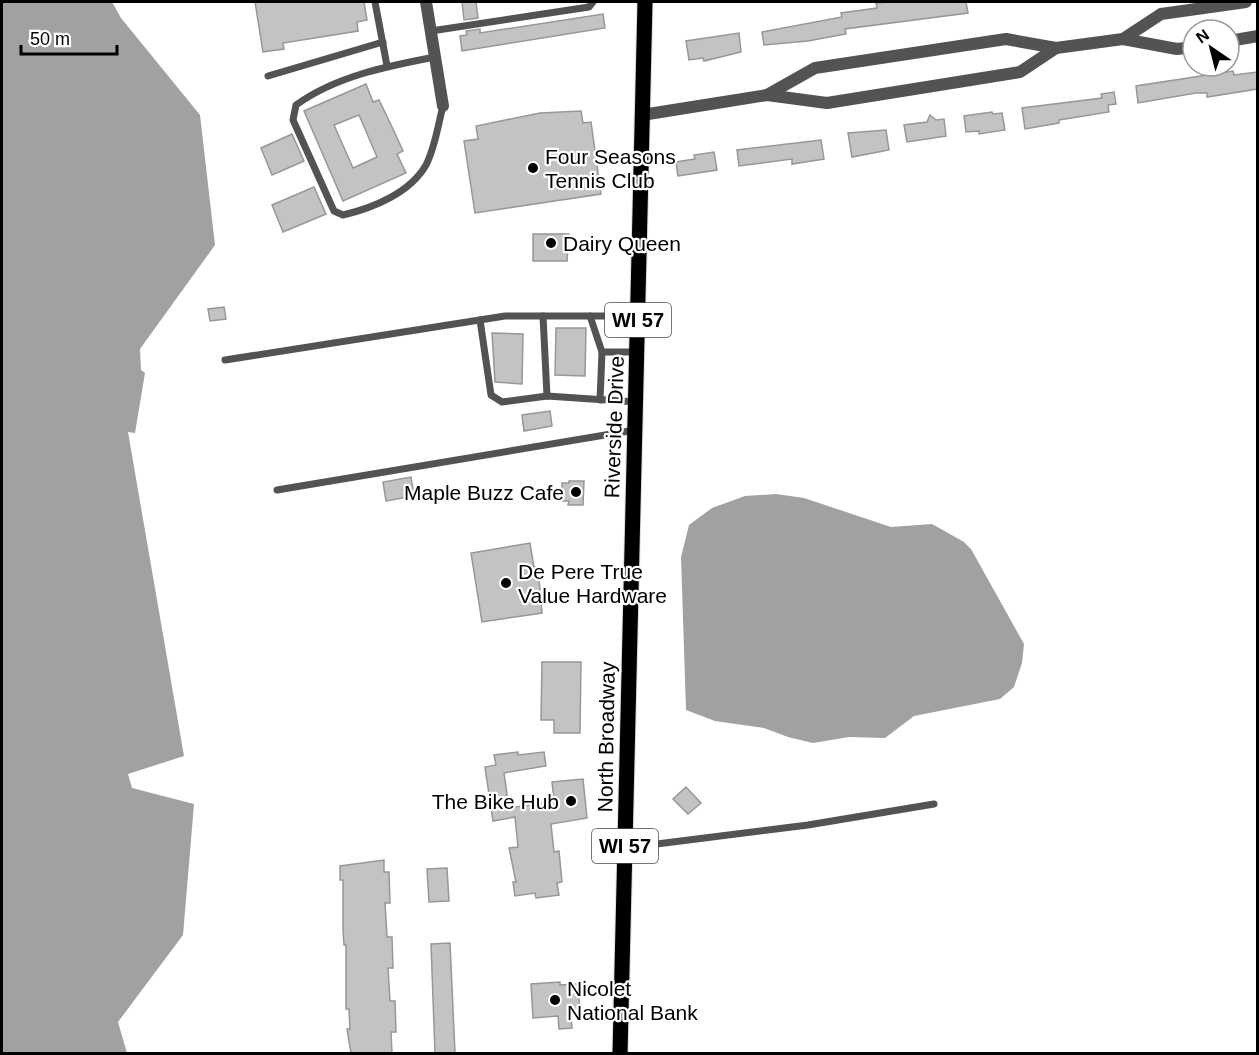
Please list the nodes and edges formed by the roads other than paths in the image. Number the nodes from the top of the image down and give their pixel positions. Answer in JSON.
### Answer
{"nodes":[{"id":1,"x":375,"y":2,"type":"edge"},
{"id":2,"x":426,"y":2,"type":"edge"},
{"id":3,"x":593,"y":2,"type":"edge"},
{"id":4,"x":645,"y":2,"type":"edge"},
{"id":5,"x":1246,"y":2,"type":"edge"},
{"id":6,"x":431,"y":31,"type":"junction"},
{"id":7,"x":1257,"y":36,"type":"edge"},
{"id":8,"x":1124,"y":39,"type":"junction"},
{"id":9,"x":1241,"y":39,"type":"edge"},
{"id":10,"x":383,"y":42,"type":"junction"},
{"id":11,"x":1056,"y":48,"type":"junction"},
{"id":12,"x":1181,"y":48,"type":"edge"},
{"id":13,"x":435,"y":57,"type":"junction"},
{"id":14,"x":387,"y":66,"type":"junction"},
{"id":15,"x":268,"y":76,"type":"dead end"},
{"id":16,"x":767,"y":94,"type":"junction"},
{"id":17,"x":443,"y":106,"type":"joint"},
{"id":18,"x":642,"y":115,"type":"junction"},
{"id":19,"x":543,"y":316,"type":"junction"},
{"id":20,"x":590,"y":316,"type":"junction"},
{"id":21,"x":638,"y":316,"type":"junction"},
{"id":22,"x":480,"y":320,"type":"junction"},
{"id":23,"x":602,"y":352,"type":"junction"},
{"id":24,"x":637,"y":352,"type":"junction"},
{"id":25,"x":225,"y":360,"type":"dead end"},
{"id":26,"x":547,"y":396,"type":"junction"},
{"id":27,"x":600,"y":400,"type":"junction"},
{"id":28,"x":636,"y":402,"type":"junction"},
{"id":29,"x":635,"y":430,"type":"junction"},
{"id":30,"x":277,"y":490,"type":"dead end"},
{"id":31,"x":630,"y":638,"type":"joint"},
{"id":32,"x":934,"y":804,"type":"dead end"},
{"id":33,"x":625,"y":848,"type":"junction"},
{"id":34,"x":620,"y":1053,"type":"edge"}],
"edges":[{"from":1,"to":10,"type":"lane"},
{"from":2,"to":6,"type":"street"},
{"from":3,"to":6,"type":"lane"},
{"from":4,"to":18,"type":"main road","name":"Riverside Drive","number":"WI 57"},
{"from":5,"to":8,"type":"street"},
{"from":6,"to":13,"type":"street"},
{"from":7,"to":9,"type":"street"},
{"from":8,"to":11,"type":"street"},
{"from":8,"to":12,"type":"street"},
{"from":10,"to":14,"type":"lane"},
{"from":10,"to":15,"type":"lane"},
{"from":11,"to":16,"type":"street"},
{"from":11,"to":16,"type":"street"},
{"from":13,"to":14,"type":"lane"},
{"from":13,"to":17,"type":"street"},
{"from":14,"to":17,"type":"lane"},
{"from":16,"to":18,"type":"street"},
{"from":18,"to":21,"type":"main road","name":"Riverside Drive","number":"WI 57"},
{"from":19,"to":20,"type":"lane"},
{"from":19,"to":22,"type":"lane"},
{"from":19,"to":26,"type":"lane"},
{"from":20,"to":21,"type":"lane"},
{"from":20,"to":23,"type":"lane"},
{"from":21,"to":24,"type":"main road","name":"Riverside Drive","number":"WI 57"},
{"from":22,"to":25,"type":"lane"},
{"from":22,"to":26,"type":"lane"},
{"from":23,"to":24,"type":"lane"},
{"from":23,"to":27,"type":"lane"},
{"from":24,"to":28,"type":"main road","name":"Riverside Drive","number":"WI 57"},
{"from":26,"to":27,"type":"lane"},
{"from":27,"to":28,"type":"lane"},
{"from":28,"to":29,"type":"main road","name":"Riverside Drive","number":"WI 57"},
{"from":29,"to":30,"type":"lane"},
{"from":29,"to":31,"type":"main road","name":"Riverside Drive","number":"WI 57"},
{"from":31,"to":33,"type":"main road","name":"North Broadway","number":"WI 57"},
{"from":32,"to":33,"type":"lane"},
{"from":33,"to":34,"type":"main road","name":"North Broadway","number":"WI 57"}]}
